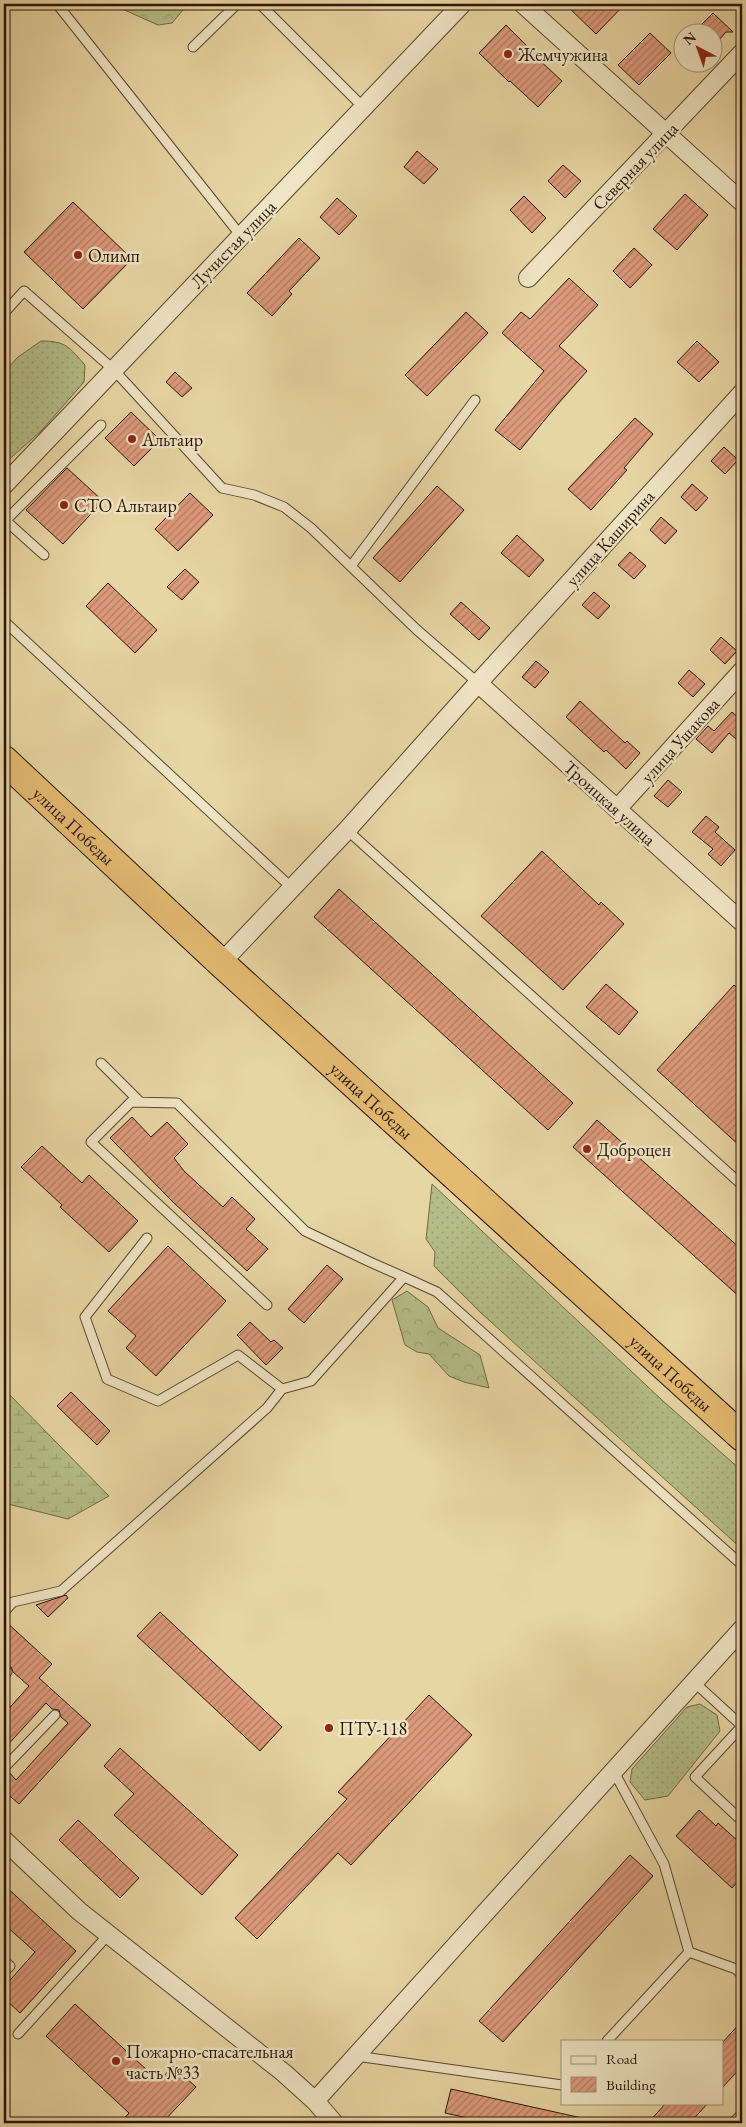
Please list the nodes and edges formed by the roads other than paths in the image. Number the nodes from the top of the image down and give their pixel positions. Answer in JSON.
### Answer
{"nodes":[{"id":1,"x":57,"y":4,"type":"edge"},
{"id":2,"x":237,"y":4,"type":"edge"},
{"id":3,"x":260,"y":4,"type":"edge"},
{"id":4,"x":462,"y":4,"type":"edge"},
{"id":5,"x":523,"y":4,"type":"edge"},
{"id":6,"x":193,"y":47,"type":"dead end"},
{"id":7,"x":742,"y":53,"type":"edge"},
{"id":8,"x":363,"y":107,"type":"junction"},
{"id":9,"x":666,"y":133,"type":"junction"},
{"id":10,"x":742,"y":202,"type":"edge"},
{"id":11,"x":241,"y":236,"type":"junction"},
{"id":12,"x":528,"y":278,"type":"dead end"},
{"id":13,"x":4,"y":313,"type":"edge"},
{"id":14,"x":114,"y":370,"type":"junction"},
{"id":15,"x":742,"y":393,"type":"edge"},
{"id":16,"x":475,"y":400,"type":"dead end"},
{"id":17,"x":101,"y":425,"type":"dead end"},
{"id":18,"x":4,"y":485,"type":"edge"},
{"id":19,"x":5,"y":519,"type":"edge"},
{"id":20,"x":44,"y":555,"type":"dead end"},
{"id":21,"x":351,"y":566,"type":"junction"},
{"id":22,"x":4,"y":621,"type":"edge"},
{"id":23,"x":742,"y":671,"type":"edge"},
{"id":24,"x":478,"y":683,"type":"junction"},
{"id":25,"x":4,"y":760,"type":"edge"},
{"id":26,"x":617,"y":809,"type":"junction"},
{"id":27,"x":347,"y":830,"type":"junction"},
{"id":28,"x":292,"y":888,"type":"junction"},
{"id":29,"x":742,"y":922,"type":"edge"},
{"id":30,"x":221,"y":963,"type":"junction"},
{"id":31,"x":101,"y":1063,"type":"dead end"},
{"id":32,"x":140,"y":1102,"type":"junction"},
{"id":33,"x":742,"y":1184,"type":"edge"},
{"id":34,"x":147,"y":1238,"type":"dead end"},
{"id":35,"x":404,"y":1277,"type":"junction"},
{"id":36,"x":267,"y":1305,"type":"dead end"},
{"id":37,"x":282,"y":1389,"type":"junction"},
{"id":38,"x":742,"y":1437,"type":"edge"},
{"id":39,"x":742,"y":1565,"type":"edge"},
{"id":40,"x":4,"y":1612,"type":"edge"},
{"id":41,"x":742,"y":1629,"type":"edge"},
{"id":42,"x":694,"y":1682,"type":"junction"},
{"id":43,"x":55,"y":1715,"type":"dead end"},
{"id":44,"x":742,"y":1726,"type":"edge"},
{"id":45,"x":4,"y":1768,"type":"edge"},
{"id":46,"x":613,"y":1770,"type":"junction"},
{"id":47,"x":742,"y":1821,"type":"edge"},
{"id":48,"x":4,"y":1840,"type":"edge"},
{"id":49,"x":109,"y":1934,"type":"junction"},
{"id":50,"x":689,"y":1952,"type":"junction"},
{"id":51,"x":4,"y":1961,"type":"edge"},
{"id":52,"x":4,"y":1972,"type":"edge"},
{"id":53,"x":742,"y":1975,"type":"edge"},
{"id":54,"x":18,"y":2034,"type":"dead end"},
{"id":55,"x":608,"y":2040,"type":"edge"},
{"id":56,"x":356,"y":2056,"type":"junction"},
{"id":57,"x":561,"y":2085,"type":"edge"},
{"id":58,"x":315,"y":2101,"type":"junction"},
{"id":59,"x":742,"y":2114,"type":"edge"},
{"id":60,"x":334,"y":2123,"type":"edge"},
{"id":61,"x":734,"y":2123,"type":"edge"}],
"edges":[{"from":1,"to":11,"type":"lane"},
{"from":2,"to":6,"type":"lane"},
{"from":3,"to":8,"type":"lane"},
{"from":4,"to":8,"type":"street","name":"Лучистая улица"},
{"from":5,"to":9,"type":"street"},
{"from":7,"to":9,"type":"street","name":"Северная улица"},
{"from":8,"to":11,"type":"street","name":"Лучистая улица"},
{"from":9,"to":10,"type":"street"},
{"from":9,"to":12,"type":"street","name":"Северная улица"},
{"from":11,"to":14,"type":"street","name":"Лучистая улица"},
{"from":13,"to":14,"type":"lane"},
{"from":14,"to":18,"type":"street","name":"Лучистая улица"},
{"from":14,"to":21,"type":"lane"},
{"from":15,"to":24,"type":"street","name":"улица Каширина"},
{"from":16,"to":21,"type":"lane"},
{"from":17,"to":19,"type":"lane"},
{"from":19,"to":20,"type":"lane"},
{"from":21,"to":24,"type":"lane"},
{"from":22,"to":28,"type":"lane"},
{"from":23,"to":26,"type":"street","name":"улица Ушакова"},
{"from":24,"to":26,"type":"street","name":"Троицкая улица"},
{"from":24,"to":27,"type":"street","name":"улица Каширина"},
{"from":25,"to":30,"type":"highway","name":"улица Победы"},
{"from":26,"to":29,"type":"street","name":"Троицкая улица"},
{"from":27,"to":28,"type":"street","name":"улица Каширина"},
{"from":27,"to":33,"type":"lane"},
{"from":28,"to":30,"type":"street","name":"улица Каширина"},
{"from":30,"to":38,"type":"highway","name":"улица Победы"},
{"from":31,"to":32,"type":"lane"},
{"from":32,"to":35,"type":"lane"},
{"from":32,"to":36,"type":"lane"},
{"from":34,"to":37,"type":"lane"},
{"from":35,"to":37,"type":"lane"},
{"from":35,"to":39,"type":"lane"},
{"from":37,"to":40,"type":"lane"},
{"from":41,"to":42,"type":"street"},
{"from":42,"to":44,"type":"lane"},
{"from":42,"to":46,"type":"street"},
{"from":43,"to":45,"type":"lane"},
{"from":44,"to":47,"type":"lane"},
{"from":46,"to":50,"type":"lane"},
{"from":46,"to":56,"type":"street"},
{"from":48,"to":49,"type":"street"},
{"from":49,"to":54,"type":"lane"},
{"from":49,"to":58,"type":"street"},
{"from":50,"to":53,"type":"lane"},
{"from":50,"to":55,"type":"lane"},
{"from":51,"to":52,"type":"lane"},
{"from":56,"to":57,"type":"lane"},
{"from":56,"to":58,"type":"street"},
{"from":58,"to":60,"type":"street"},
{"from":59,"to":61,"type":"lane"}]}
